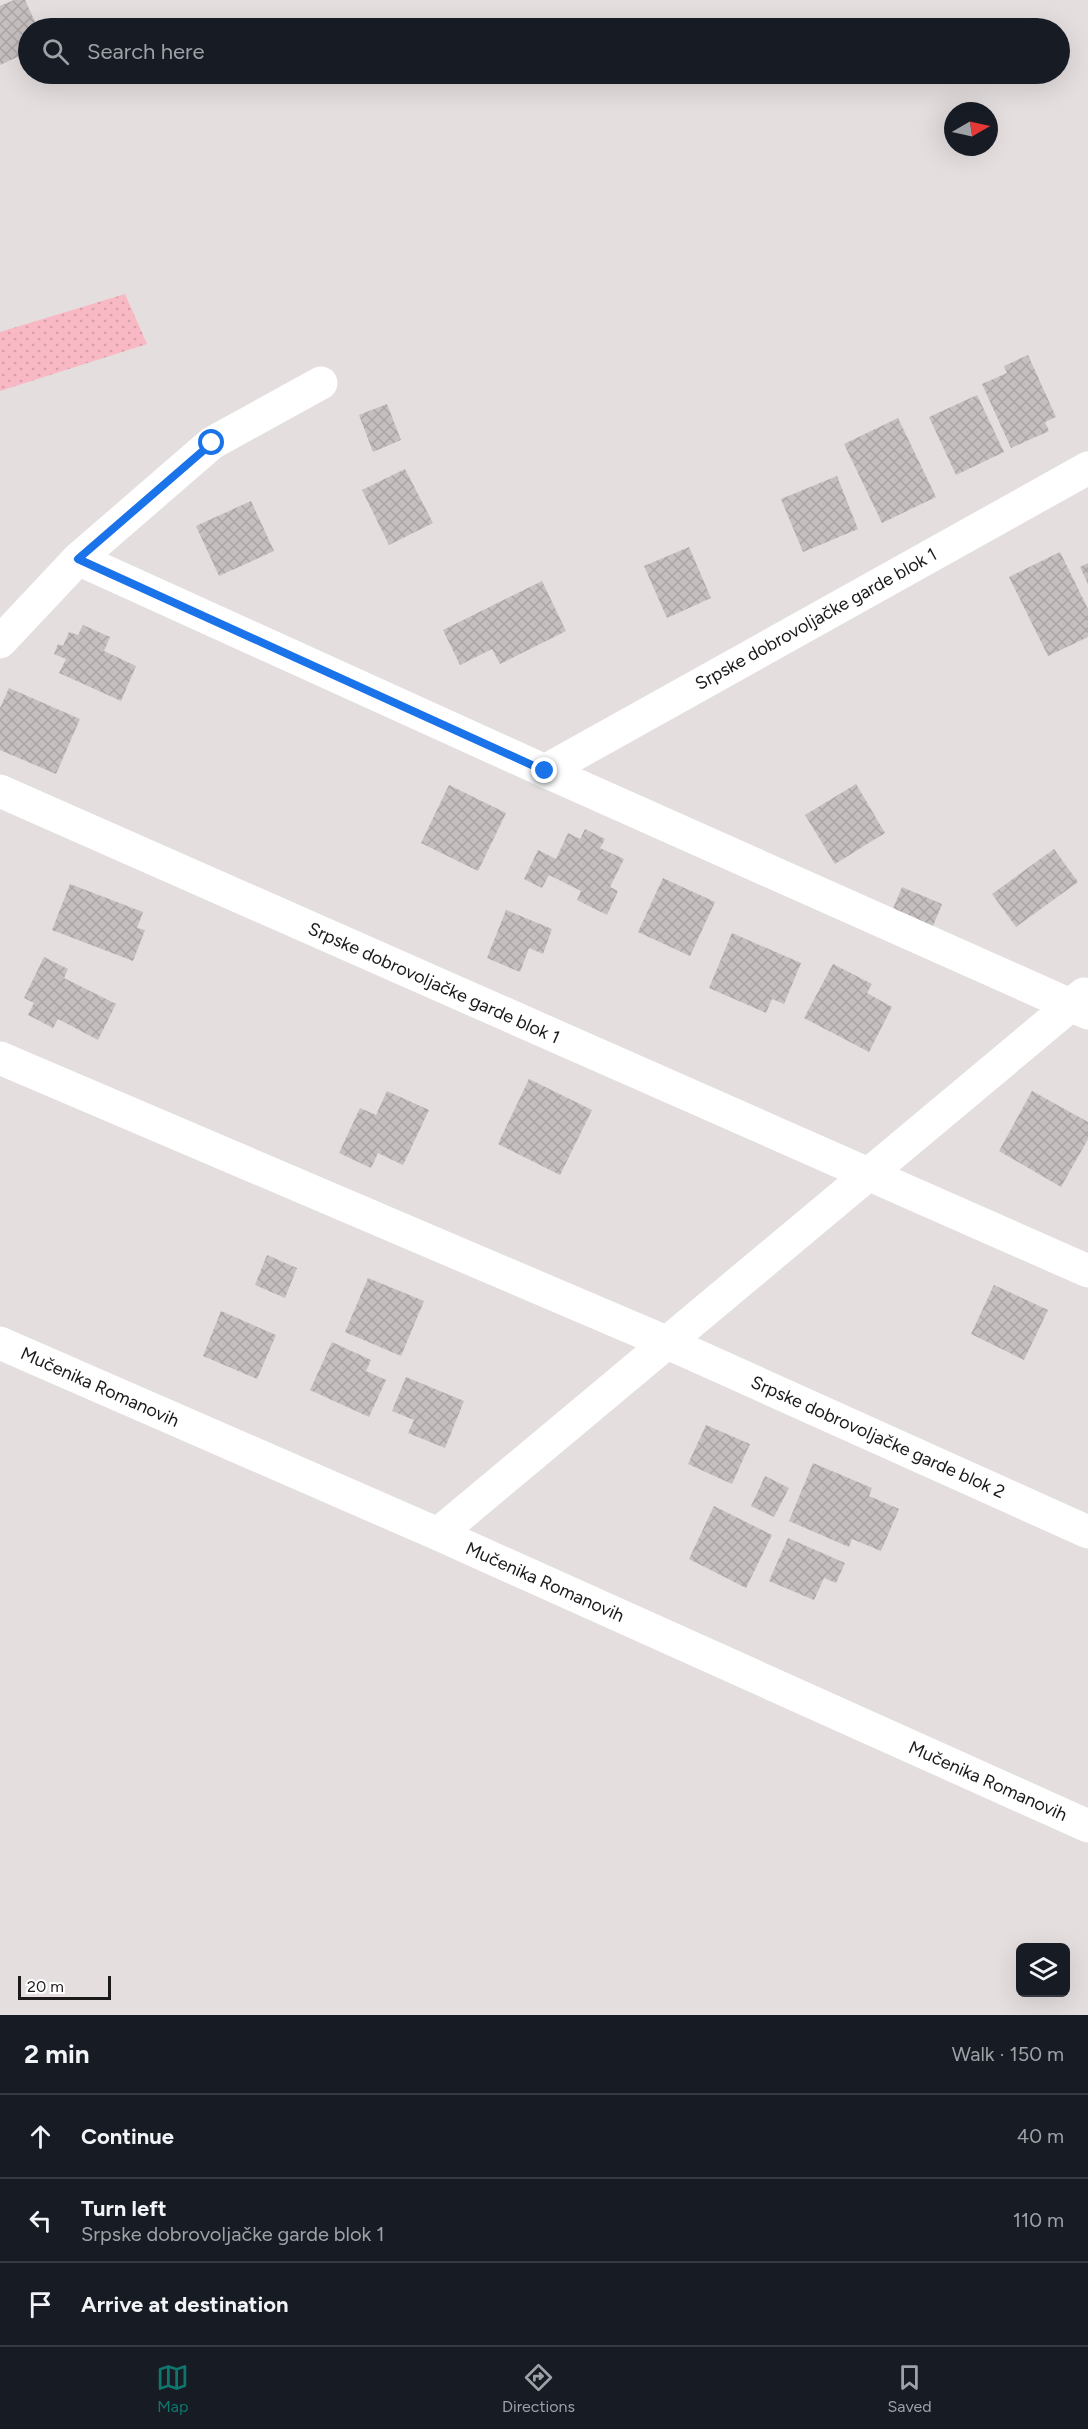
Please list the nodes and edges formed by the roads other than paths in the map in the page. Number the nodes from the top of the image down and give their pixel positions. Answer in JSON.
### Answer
{"nodes":[{"id":1,"x":321,"y":383,"type":"dead end"},
{"id":2,"x":1088,"y":468,"type":"edge"},
{"id":3,"x":78,"y":559,"type":"junction"},
{"id":4,"x":0,"y":642,"type":"edge"},
{"id":5,"x":545,"y":771,"type":"junction"},
{"id":6,"x":0,"y":791,"type":"edge"},
{"id":7,"x":1082,"y":1003,"type":"edge"},
{"id":8,"x":0,"y":1058,"type":"edge"},
{"id":9,"x":869,"y":1174,"type":"junction"},
{"id":10,"x":1088,"y":1271,"type":"edge"},
{"id":11,"x":0,"y":1343,"type":"edge"},
{"id":12,"x":668,"y":1343,"type":"junction"},
{"id":13,"x":1088,"y":1532,"type":"edge"},
{"id":14,"x":438,"y":1534,"type":"junction"},
{"id":15,"x":1088,"y":1826,"type":"edge"}],
"edges":[{"from":1,"to":3,"type":"street"},
{"from":2,"to":5,"type":"street","name":"Srpske dobrovoljačke garde blok 1"},
{"from":3,"to":4,"type":"street"},
{"from":3,"to":5,"type":"street"},
{"from":5,"to":7,"type":"street"},
{"from":6,"to":9,"type":"street","name":"Srpske dobrovoljačke garde blok 1"},
{"from":7,"to":9,"type":"street"},
{"from":8,"to":12,"type":"street"},
{"from":9,"to":10,"type":"street"},
{"from":9,"to":12,"type":"street"},
{"from":11,"to":14,"type":"street","name":"Mučenika Romanovih"},
{"from":12,"to":13,"type":"street","name":"Srpske dobrovoljačke garde blok 2"},
{"from":12,"to":14,"type":"street"},
{"from":14,"to":15,"type":"street","name":"Mučenika Romanovih"}]}
